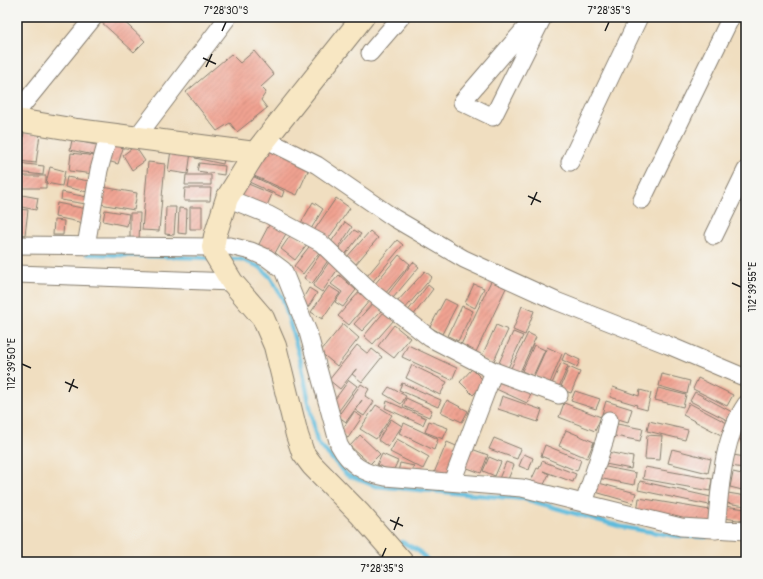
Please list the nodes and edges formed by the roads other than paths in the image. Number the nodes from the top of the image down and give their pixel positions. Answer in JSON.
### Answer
{"nodes":[{"id":1,"x":94,"y":17,"type":"edge"},
{"id":2,"x":228,"y":17,"type":"edge"},
{"id":3,"x":401,"y":17,"type":"edge"},
{"id":4,"x":535,"y":17,"type":"edge"},
{"id":5,"x":543,"y":17,"type":"edge"},
{"id":6,"x":639,"y":17,"type":"edge"},
{"id":7,"x":731,"y":17,"type":"edge"},
{"id":8,"x":360,"y":18,"type":"edge"},
{"id":9,"x":370,"y":53,"type":"dead end"},
{"id":10,"x":17,"y":112,"type":"edge"},
{"id":11,"x":17,"y":120,"type":"edge"},
{"id":12,"x":109,"y":134,"type":"junction"},
{"id":13,"x":136,"y":138,"type":"junction"},
{"id":14,"x":260,"y":146,"type":"junction"},
{"id":15,"x":570,"y":162,"type":"dead end"},
{"id":16,"x":746,"y":170,"type":"edge"},
{"id":17,"x":227,"y":198,"type":"junction"},
{"id":18,"x":642,"y":200,"type":"dead end"},
{"id":19,"x":714,"y":236,"type":"dead end"},
{"id":20,"x":17,"y":245,"type":"edge"},
{"id":21,"x":86,"y":246,"type":"junction"},
{"id":22,"x":221,"y":263,"type":"junction"},
{"id":23,"x":17,"y":274,"type":"edge"},
{"id":24,"x":494,"y":371,"type":"junction"},
{"id":25,"x":746,"y":378,"type":"edge"},
{"id":26,"x":559,"y":396,"type":"dead end"},
{"id":27,"x":746,"y":404,"type":"edge"},
{"id":28,"x":609,"y":420,"type":"dead end"},
{"id":29,"x":452,"y":482,"type":"junction"},
{"id":30,"x":584,"y":503,"type":"junction"},
{"id":31,"x":716,"y":530,"type":"junction"},
{"id":32,"x":746,"y":531,"type":"edge"},
{"id":33,"x":396,"y":555,"type":"edge"}],
"edges":[{"from":1,"to":10,"type":"street"},
{"from":2,"to":13,"type":"street"},
{"from":3,"to":9,"type":"street"},
{"from":4,"to":5,"type":"street"},
{"from":6,"to":15,"type":"street"},
{"from":7,"to":18,"type":"street"},
{"from":8,"to":14,"type":"street"},
{"from":11,"to":12,"type":"street"},
{"from":12,"to":13,"type":"street"},
{"from":12,"to":21,"type":"street"},
{"from":13,"to":14,"type":"street"},
{"from":14,"to":17,"type":"street"},
{"from":14,"to":25,"type":"street"},
{"from":16,"to":19,"type":"street"},
{"from":17,"to":22,"type":"street"},
{"from":17,"to":24,"type":"street"},
{"from":20,"to":21,"type":"street"},
{"from":21,"to":22,"type":"street"},
{"from":22,"to":23,"type":"street"},
{"from":22,"to":29,"type":"street"},
{"from":22,"to":33,"type":"street"},
{"from":24,"to":26,"type":"street"},
{"from":24,"to":29,"type":"street"},
{"from":27,"to":31,"type":"street"},
{"from":28,"to":30,"type":"street"},
{"from":29,"to":30,"type":"street"},
{"from":30,"to":31,"type":"street"},
{"from":31,"to":32,"type":"street"}]}
